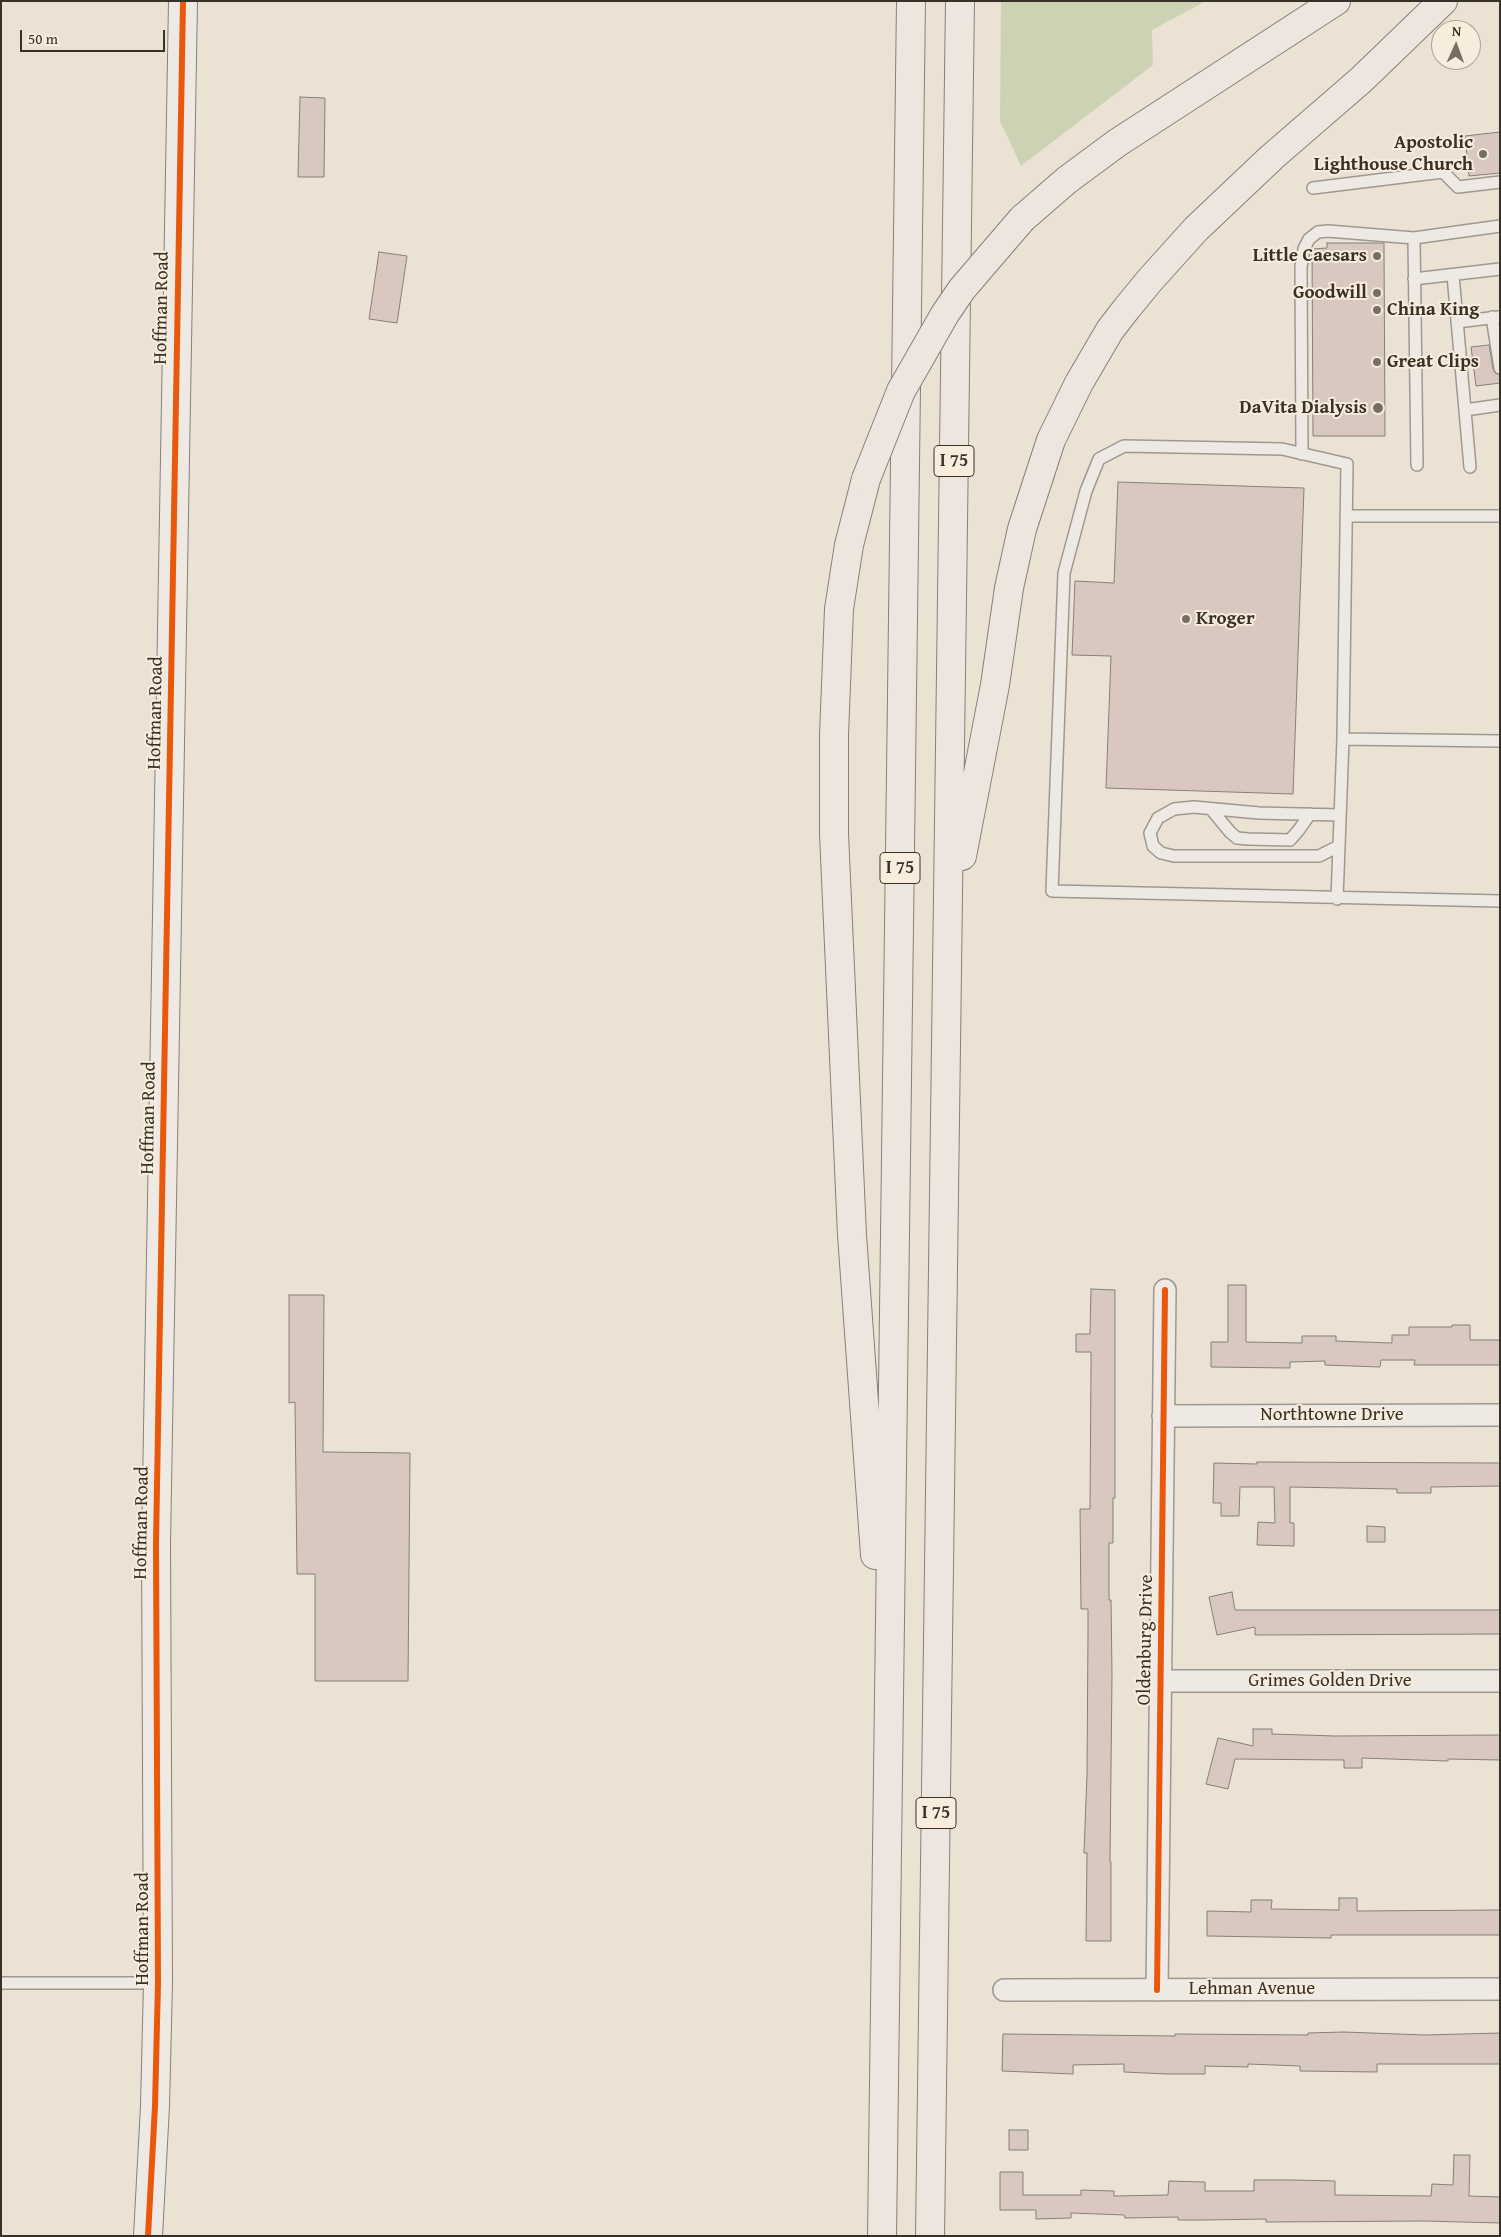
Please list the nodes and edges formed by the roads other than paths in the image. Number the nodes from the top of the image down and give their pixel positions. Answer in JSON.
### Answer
{"nodes":[{"id":1,"x":183,"y":1,"type":"edge"},
{"id":2,"x":911,"y":1,"type":"edge"},
{"id":3,"x":960,"y":1,"type":"edge"},
{"id":4,"x":1336,"y":1,"type":"edge"},
{"id":5,"x":1443,"y":1,"type":"edge"},
{"id":6,"x":1500,"y":182,"type":"edge"},
{"id":7,"x":1313,"y":188,"type":"dead end"},
{"id":8,"x":1500,"y":226,"type":"edge"},
{"id":9,"x":1414,"y":238,"type":"junction"},
{"id":10,"x":1500,"y":269,"type":"edge"},
{"id":11,"x":1453,"y":274,"type":"junction"},
{"id":12,"x":1414,"y":279,"type":"junction"},
{"id":13,"x":1496,"y":317,"type":"edge"},
{"id":14,"x":1457,"y":322,"type":"junction"},
{"id":15,"x":1500,"y":368,"type":"edge"},
{"id":16,"x":1500,"y":406,"type":"edge"},
{"id":17,"x":1465,"y":410,"type":"junction"},
{"id":18,"x":1302,"y":454,"type":"junction"},
{"id":19,"x":1416,"y":465,"type":"dead end"},
{"id":20,"x":1470,"y":466,"type":"dead end"},
{"id":21,"x":1346,"y":516,"type":"junction"},
{"id":22,"x":1500,"y":516,"type":"edge"},
{"id":23,"x":1342,"y":739,"type":"junction"},
{"id":24,"x":1500,"y":741,"type":"edge"},
{"id":25,"x":1211,"y":809,"type":"junction"},
{"id":26,"x":1310,"y":814,"type":"junction"},
{"id":27,"x":1340,"y":815,"type":"junction"},
{"id":28,"x":1339,"y":846,"type":"junction"},
{"id":29,"x":1337,"y":899,"type":"junction"},
{"id":30,"x":1500,"y":901,"type":"edge"},
{"id":31,"x":949,"y":921,"type":"junction"},
{"id":32,"x":1165,"y":1290,"type":"dead end"},
{"id":33,"x":1500,"y":1415,"type":"edge"},
{"id":34,"x":1163,"y":1416,"type":"junction"},
{"id":35,"x":1160,"y":1681,"type":"junction"},
{"id":36,"x":1500,"y":1681,"type":"edge"},
{"id":37,"x":889,"y":1735,"type":"junction"},
{"id":38,"x":1,"y":1983,"type":"edge"},
{"id":39,"x":158,"y":1983,"type":"junction"},
{"id":40,"x":1500,"y":1989,"type":"edge"},
{"id":41,"x":1004,"y":1990,"type":"dead end"},
{"id":42,"x":1157,"y":1990,"type":"junction"},
{"id":43,"x":148,"y":2236,"type":"edge"},
{"id":44,"x":882,"y":2236,"type":"edge"},
{"id":45,"x":930,"y":2236,"type":"edge"}],
"edges":[{"from":1,"to":39,"type":"street","name":"Hoffman Road"},
{"from":2,"to":37,"type":"highway","number":"I 75"},
{"from":3,"to":31,"type":"highway","number":"I 75"},
{"from":4,"to":37,"type":"highway","bridge":true},
{"from":5,"to":31,"type":"highway"},
{"from":6,"to":7,"type":"lane"},
{"from":8,"to":9,"type":"lane"},
{"from":9,"to":12,"type":"lane"},
{"from":9,"to":18,"type":"lane"},
{"from":10,"to":11,"type":"lane"},
{"from":11,"to":12,"type":"lane"},
{"from":11,"to":14,"type":"lane"},
{"from":12,"to":19,"type":"lane"},
{"from":13,"to":14,"type":"lane"},
{"from":13,"to":15,"type":"lane"},
{"from":14,"to":17,"type":"lane"},
{"from":16,"to":17,"type":"lane"},
{"from":17,"to":20,"type":"lane"},
{"from":18,"to":21,"type":"lane"},
{"from":18,"to":29,"type":"lane"},
{"from":21,"to":22,"type":"lane"},
{"from":21,"to":23,"type":"lane"},
{"from":23,"to":24,"type":"lane"},
{"from":23,"to":27,"type":"lane"},
{"from":25,"to":26,"type":"lane"},
{"from":25,"to":26,"type":"lane"},
{"from":25,"to":28,"type":"lane"},
{"from":26,"to":27,"type":"lane"},
{"from":27,"to":28,"type":"lane"},
{"from":28,"to":29,"type":"lane"},
{"from":29,"to":30,"type":"lane"},
{"from":31,"to":45,"type":"highway","number":"I 75"},
{"from":32,"to":34,"type":"street","name":"Oldenburg Drive"},
{"from":33,"to":34,"type":"street","name":"Northtowne Drive"},
{"from":34,"to":35,"type":"street","name":"Oldenburg Drive"},
{"from":35,"to":36,"type":"street","name":"Grimes Golden Drive"},
{"from":35,"to":42,"type":"street","name":"Oldenburg Drive"},
{"from":37,"to":44,"type":"highway","number":"I 75"},
{"from":38,"to":39,"type":"lane"},
{"from":39,"to":43,"type":"street","name":"Hoffman Road"},
{"from":40,"to":42,"type":"street","name":"Lehman Avenue"},
{"from":41,"to":42,"type":"street","name":"Lehman Avenue"}]}
